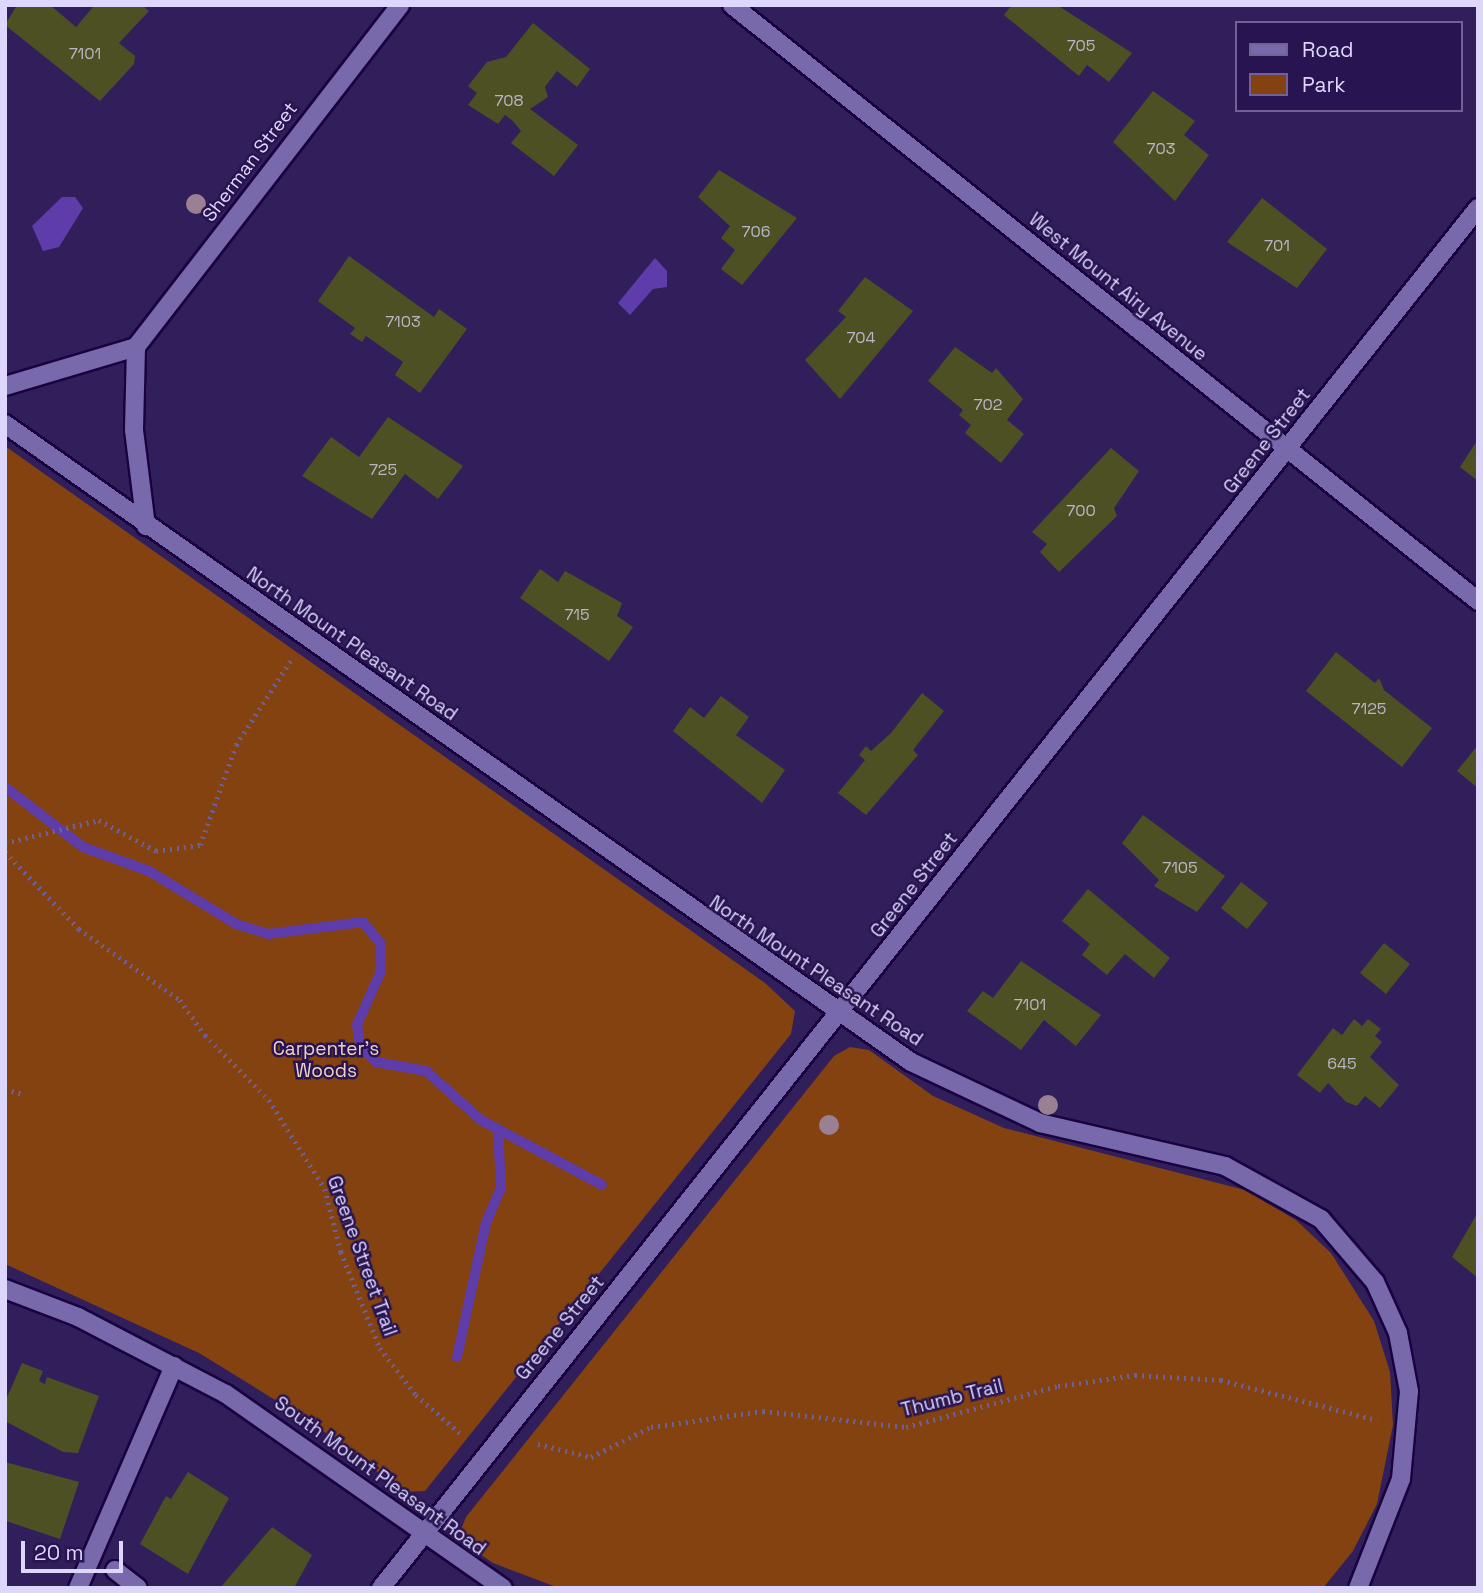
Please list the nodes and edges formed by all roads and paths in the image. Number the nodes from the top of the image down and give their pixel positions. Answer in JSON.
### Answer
{"nodes":[{"id":1,"x":400,"y":5,"type":"edge"},
{"id":2,"x":732,"y":5,"type":"edge"},
{"id":3,"x":1478,"y":208,"type":"edge"},
{"id":4,"x":136,"y":346,"type":"junction"},
{"id":5,"x":5,"y":386,"type":"edge"},
{"id":6,"x":5,"y":424,"type":"edge"},
{"id":7,"x":1288,"y":449,"type":"junction"},
{"id":8,"x":146,"y":526,"type":"junction"},
{"id":9,"x":1478,"y":601,"type":"edge"},
{"id":10,"x":306,"y":636,"type":"junction"},
{"id":11,"x":5,"y":843,"type":"edge"},
{"id":12,"x":5,"y":852,"type":"edge"},
{"id":13,"x":837,"y":1014,"type":"junction"},
{"id":14,"x":5,"y":1089,"type":"edge"},
{"id":15,"x":23,"y":1094,"type":"dead end"},
{"id":16,"x":5,"y":1289,"type":"edge"},
{"id":17,"x":174,"y":1366,"type":"junction"},
{"id":18,"x":1377,"y":1420,"type":"dead end"},
{"id":19,"x":460,"y":1433,"type":"dead end"},
{"id":20,"x":537,"y":1444,"type":"dead end"},
{"id":21,"x":423,"y":1535,"type":"junction"},
{"id":22,"x":115,"y":1570,"type":"dead end"},
{"id":23,"x":78,"y":1588,"type":"edge"},
{"id":24,"x":138,"y":1588,"type":"edge"},
{"id":25,"x":381,"y":1588,"type":"edge"},
{"id":26,"x":503,"y":1588,"type":"edge"},
{"id":27,"x":1358,"y":1588,"type":"edge"}],
"edges":[{"from":1,"to":4,"type":"street","name":"Sherman Street"},
{"from":2,"to":7,"type":"street","name":"West Mount Airy Avenue"},
{"from":3,"to":7,"type":"street","name":"Greene Street"},
{"from":4,"to":5,"type":"street"},
{"from":4,"to":8,"type":"street"},
{"from":6,"to":8,"type":"street","name":"North Mount Pleasant Road"},
{"from":7,"to":9,"type":"street","name":"West Mount Airy Avenue"},
{"from":7,"to":13,"type":"street","name":"Greene Street"},
{"from":8,"to":10,"type":"street","name":"North Mount Pleasant Road"},
{"from":10,"to":11,"type":"path"},
{"from":10,"to":13,"type":"street","name":"North Mount Pleasant Road"},
{"from":12,"to":19,"type":"path","name":"Greene Street Trail"},
{"from":13,"to":21,"type":"street","name":"Greene Street"},
{"from":13,"to":27,"type":"street","name":"North Mount Pleasant Road"},
{"from":14,"to":15,"type":"path"},
{"from":16,"to":17,"type":"street","name":"South Mount Pleasant Road"},
{"from":17,"to":21,"type":"street","name":"South Mount Pleasant Road"},
{"from":17,"to":23,"type":"street"},
{"from":18,"to":20,"type":"path","name":"Thumb Trail"},
{"from":21,"to":25,"type":"street","name":"Greene Street"},
{"from":21,"to":26,"type":"street","name":"South Mount Pleasant Road"},
{"from":22,"to":24,"type":"street"}]}
